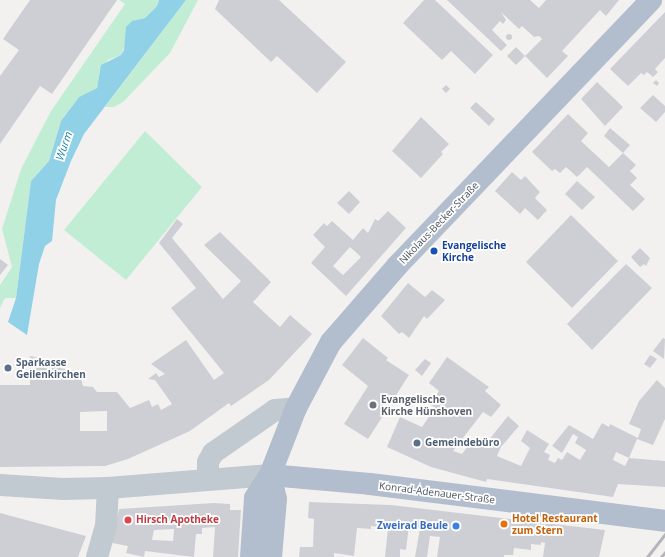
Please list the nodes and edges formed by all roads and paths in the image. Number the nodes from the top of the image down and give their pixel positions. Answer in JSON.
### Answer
{"nodes":[{"id":1,"x":651,"y":0,"type":"edge"},
{"id":2,"x":296,"y":408,"type":"junction"},
{"id":3,"x":270,"y":475,"type":"junction"},
{"id":4,"x":208,"y":479,"type":"junction"},
{"id":5,"x":0,"y":485,"type":"edge"},
{"id":6,"x":108,"y":488,"type":"junction"},
{"id":7,"x":665,"y":521,"type":"edge"},
{"id":8,"x":97,"y":557,"type":"edge"},
{"id":9,"x":251,"y":557,"type":"edge"},
{"id":10,"x":271,"y":557,"type":"edge"}],
"edges":[{"from":1,"to":2,"type":"main road","name":"Nikolaus-Becker-Straße"},
{"from":2,"to":3,"type":"main road","name":"Nikolaus-Becker-Straße"},
{"from":2,"to":4,"type":"street"},
{"from":3,"to":4,"type":"street","name":"Konrad-Adenauer-Straße"},
{"from":3,"to":7,"type":"main road","name":"Konrad-Adenauer-Straße"},
{"from":3,"to":9,"type":"main road","name":"Nikolaus-Becker-Straße"},
{"from":3,"to":10,"type":"main road"},
{"from":4,"to":6,"type":"street","name":"Konrad-Adenauer-Straße"},
{"from":5,"to":6,"type":"street","name":"Konrad-Adenauer-Straße"},
{"from":6,"to":8,"type":"street"}]}
